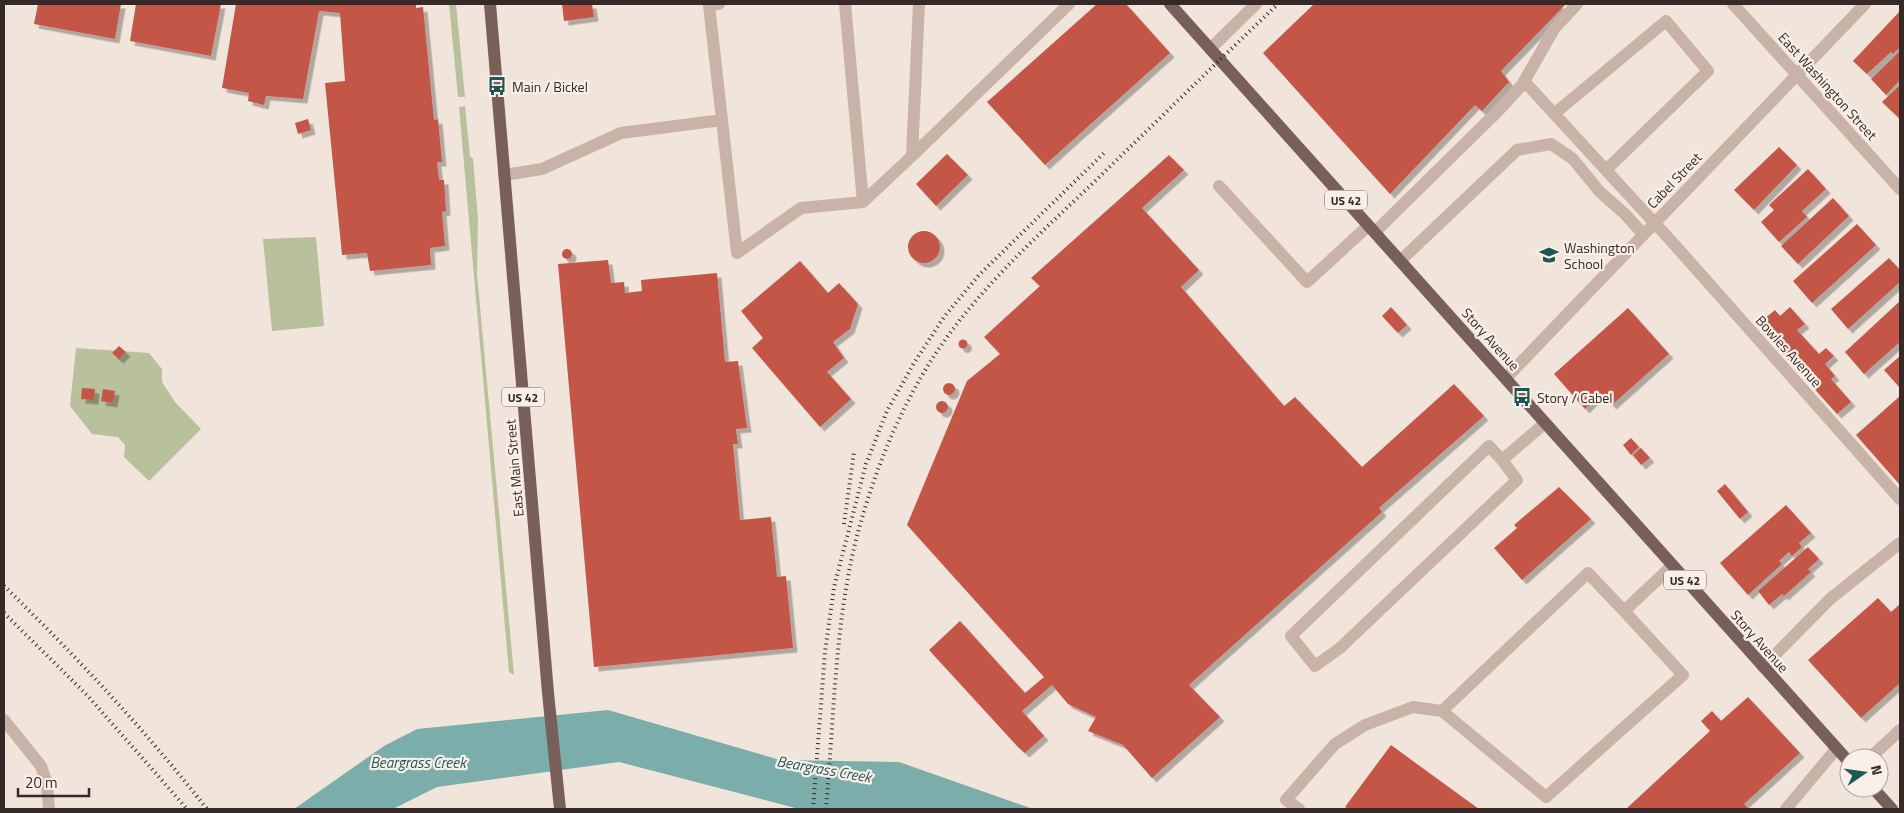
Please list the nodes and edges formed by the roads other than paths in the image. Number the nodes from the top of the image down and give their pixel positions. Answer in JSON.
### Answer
{"nodes":[{"id":1,"x":490,"y":4,"type":"edge"},
{"id":2,"x":719,"y":4,"type":"edge"},
{"id":3,"x":845,"y":4,"type":"edge"},
{"id":4,"x":919,"y":4,"type":"edge"},
{"id":5,"x":1070,"y":4,"type":"edge"},
{"id":6,"x":1170,"y":4,"type":"edge"},
{"id":7,"x":1256,"y":4,"type":"edge"},
{"id":8,"x":1577,"y":4,"type":"edge"},
{"id":9,"x":1734,"y":4,"type":"edge"},
{"id":10,"x":1866,"y":4,"type":"edge"},
{"id":11,"x":1210,"y":49,"type":"junction"},
{"id":12,"x":1797,"y":73,"type":"junction"},
{"id":13,"x":1524,"y":81,"type":"junction"},
{"id":14,"x":1554,"y":114,"type":"junction"},
{"id":15,"x":722,"y":120,"type":"junction"},
{"id":16,"x":912,"y":156,"type":"junction"},
{"id":17,"x":1606,"y":170,"type":"junction"},
{"id":18,"x":504,"y":175,"type":"junction"},
{"id":19,"x":1219,"y":186,"type":"dead end"},
{"id":20,"x":1900,"y":188,"type":"edge"},
{"id":21,"x":863,"y":202,"type":"junction"},
{"id":22,"x":1654,"y":223,"type":"junction"},
{"id":23,"x":1372,"y":229,"type":"junction"},
{"id":24,"x":1643,"y":234,"type":"junction"},
{"id":25,"x":1400,"y":261,"type":"junction"},
{"id":26,"x":1506,"y":378,"type":"junction"},
{"id":27,"x":1545,"y":423,"type":"junction"},
{"id":28,"x":1502,"y":460,"type":"junction"},
{"id":29,"x":1900,"y":499,"type":"edge"},
{"id":30,"x":1900,"y":543,"type":"edge"},
{"id":31,"x":1672,"y":566,"type":"junction"},
{"id":32,"x":1624,"y":611,"type":"junction"},
{"id":33,"x":1763,"y":666,"type":"junction"},
{"id":34,"x":1442,"y":711,"type":"junction"},
{"id":35,"x":4,"y":720,"type":"edge"},
{"id":36,"x":1900,"y":730,"type":"edge"},
{"id":37,"x":1837,"y":748,"type":"junction"},
{"id":38,"x":1881,"y":748,"type":"edge"},
{"id":39,"x":1839,"y":750,"type":"edge"},
{"id":40,"x":1882,"y":798,"type":"edge"},
{"id":41,"x":49,"y":809,"type":"edge"},
{"id":42,"x":560,"y":809,"type":"edge"},
{"id":43,"x":1299,"y":809,"type":"edge"},
{"id":44,"x":1786,"y":809,"type":"edge"},
{"id":45,"x":1892,"y":809,"type":"edge"}],
"edges":[{"from":1,"to":18,"type":"main road","name":"East Main Street","number":"US 42"},
{"from":2,"to":15,"type":"street"},
{"from":3,"to":21,"type":"street"},
{"from":4,"to":16,"type":"street"},
{"from":5,"to":16,"type":"street"},
{"from":6,"to":11,"type":"main road","name":"Story Avenue","number":"US 42"},
{"from":7,"to":11,"type":"street"},
{"from":8,"to":13,"type":"street"},
{"from":9,"to":12,"type":"street","name":"East Washington Street"},
{"from":10,"to":12,"type":"street","name":"Cabel Street"},
{"from":11,"to":23,"type":"main road","name":"Story Avenue","number":"US 42"},
{"from":12,"to":20,"type":"street","name":"East Washington Street"},
{"from":12,"to":22,"type":"street","name":"Cabel Street"},
{"from":13,"to":14,"type":"street","name":"Bowles Avenue"},
{"from":13,"to":23,"type":"street"},
{"from":14,"to":17,"type":"street","name":"Bowles Avenue"},
{"from":14,"to":17,"type":"street"},
{"from":15,"to":18,"type":"street"},
{"from":15,"to":21,"type":"street"},
{"from":16,"to":21,"type":"street"},
{"from":17,"to":22,"type":"street","name":"Bowles Avenue"},
{"from":18,"to":42,"type":"main road","name":"East Main Street","number":"US 42"},
{"from":19,"to":23,"type":"street"},
{"from":22,"to":24,"type":"street","name":"Cabel Street"},
{"from":22,"to":29,"type":"street","name":"Bowles Avenue"},
{"from":23,"to":25,"type":"main road","name":"Story Avenue","number":"US 42"},
{"from":24,"to":25,"type":"street"},
{"from":24,"to":26,"type":"street","name":"Cabel Street"},
{"from":25,"to":26,"type":"main road","name":"Story Avenue","number":"US 42"},
{"from":26,"to":27,"type":"main road","name":"Story Avenue","number":"US 42"},
{"from":27,"to":28,"type":"street"},
{"from":27,"to":31,"type":"main road","name":"Story Avenue","number":"US 42"},
{"from":28,"to":28,"type":"street"},
{"from":30,"to":33,"type":"street"},
{"from":31,"to":32,"type":"street"},
{"from":31,"to":33,"type":"main road","name":"Story Avenue","number":"US 42"},
{"from":32,"to":34,"type":"street"},
{"from":32,"to":34,"type":"street"},
{"from":33,"to":37,"type":"main road","name":"Story Avenue","number":"US 42"},
{"from":34,"to":43,"type":"street"},
{"from":35,"to":41,"type":"street"},
{"from":36,"to":38,"type":"street"},
{"from":37,"to":39,"type":"main road","name":"Story Avenue","number":"US 42"},
{"from":37,"to":44,"type":"street"},
{"from":40,"to":45,"type":"main road"}]}
